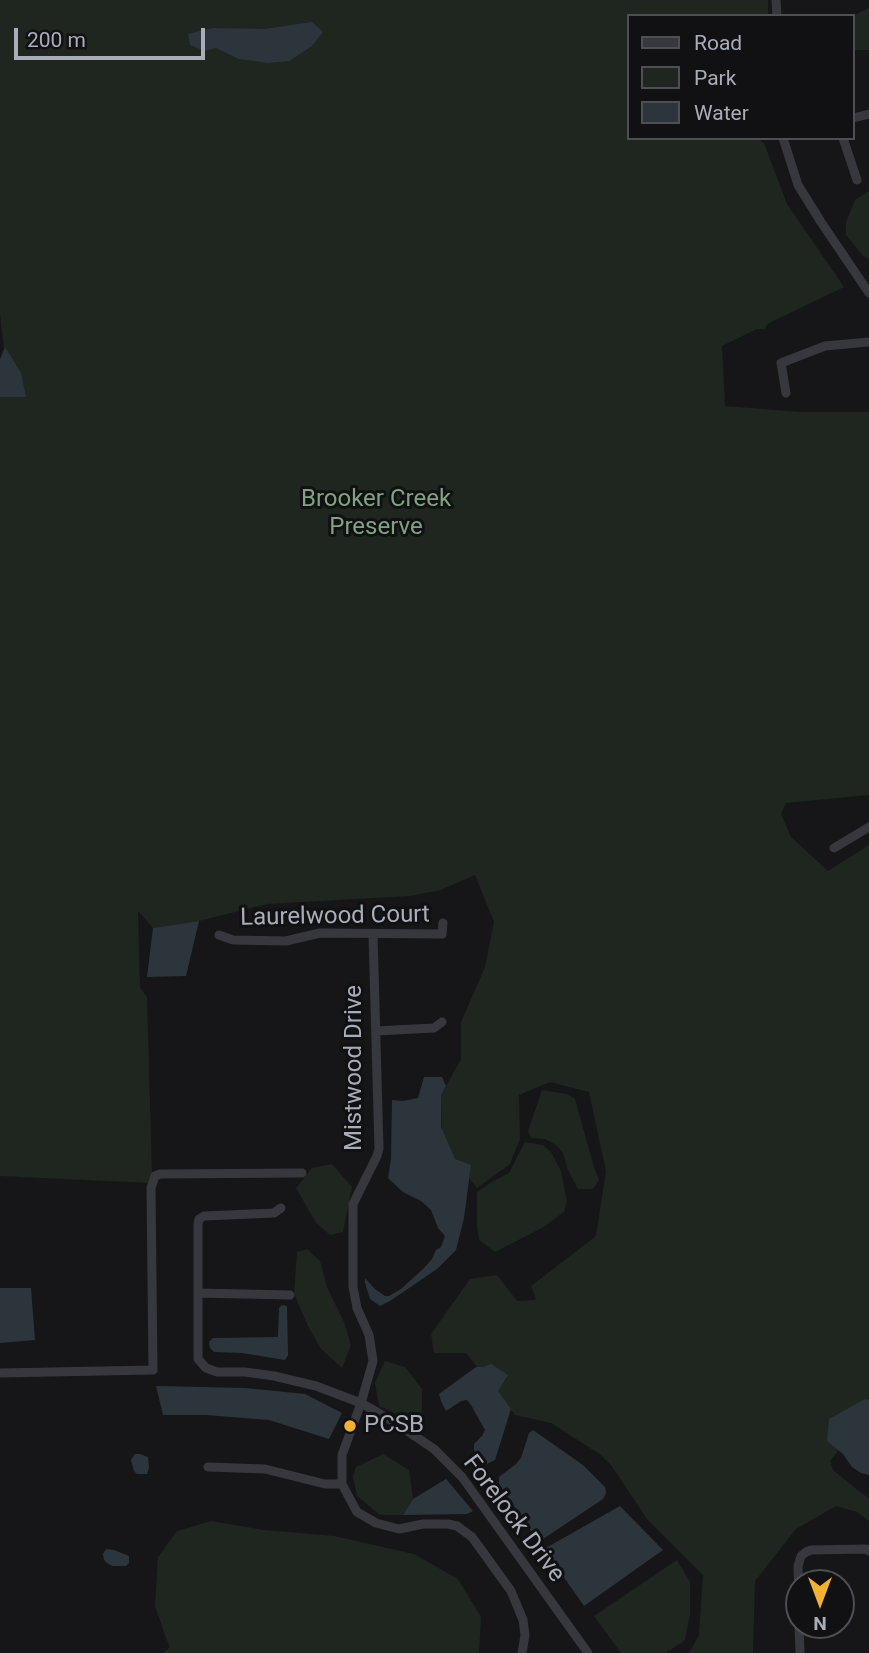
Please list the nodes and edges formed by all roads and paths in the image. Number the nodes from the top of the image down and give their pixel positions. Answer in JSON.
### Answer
{"nodes":[{"id":1,"x":784,"y":140,"type":"edge"},
{"id":2,"x":844,"y":140,"type":"edge"},
{"id":3,"x":857,"y":180,"type":"dead end"},
{"id":4,"x":869,"y":293,"type":"edge"},
{"id":5,"x":869,"y":342,"type":"edge"},
{"id":6,"x":786,"y":393,"type":"dead end"},
{"id":7,"x":869,"y":827,"type":"edge"},
{"id":8,"x":834,"y":848,"type":"dead end"},
{"id":9,"x":443,"y":923,"type":"dead end"},
{"id":10,"x":373,"y":934,"type":"junction"},
{"id":11,"x":219,"y":935,"type":"dead end"},
{"id":12,"x":442,"y":1021,"type":"dead end"},
{"id":13,"x":376,"y":1031,"type":"junction"},
{"id":14,"x":302,"y":1173,"type":"dead end"},
{"id":15,"x":281,"y":1208,"type":"dead end"},
{"id":16,"x":198,"y":1293,"type":"junction"},
{"id":17,"x":290,"y":1295,"type":"dead end"},
{"id":18,"x":0,"y":1373,"type":"edge"},
{"id":19,"x":361,"y":1402,"type":"junction"},
{"id":20,"x":208,"y":1467,"type":"dead end"},
{"id":21,"x":342,"y":1484,"type":"junction"},
{"id":22,"x":869,"y":1551,"type":"edge"},
{"id":23,"x":798,"y":1569,"type":"edge"},
{"id":24,"x":522,"y":1653,"type":"edge"},
{"id":25,"x":588,"y":1653,"type":"edge"}],
"edges":[{"from":1,"to":4,"type":"street"},
{"from":2,"to":3,"type":"street"},
{"from":5,"to":6,"type":"street"},
{"from":7,"to":8,"type":"street"},
{"from":9,"to":10,"type":"street","name":"Laurelwood Court"},
{"from":10,"to":11,"type":"street","name":"Laurelwood Court"},
{"from":10,"to":13,"type":"street","name":"Mistwood Drive"},
{"from":12,"to":13,"type":"street"},
{"from":13,"to":19,"type":"street","name":"Mistwood Drive"},
{"from":14,"to":18,"type":"street"},
{"from":15,"to":16,"type":"street"},
{"from":16,"to":17,"type":"street"},
{"from":16,"to":19,"type":"street","name":"Forelock Drive"},
{"from":19,"to":21,"type":"street","name":"Mistwood Drive"},
{"from":19,"to":25,"type":"street","name":"Forelock Drive"},
{"from":20,"to":21,"type":"street"},
{"from":21,"to":24,"type":"street"},
{"from":22,"to":23,"type":"street"}]}
